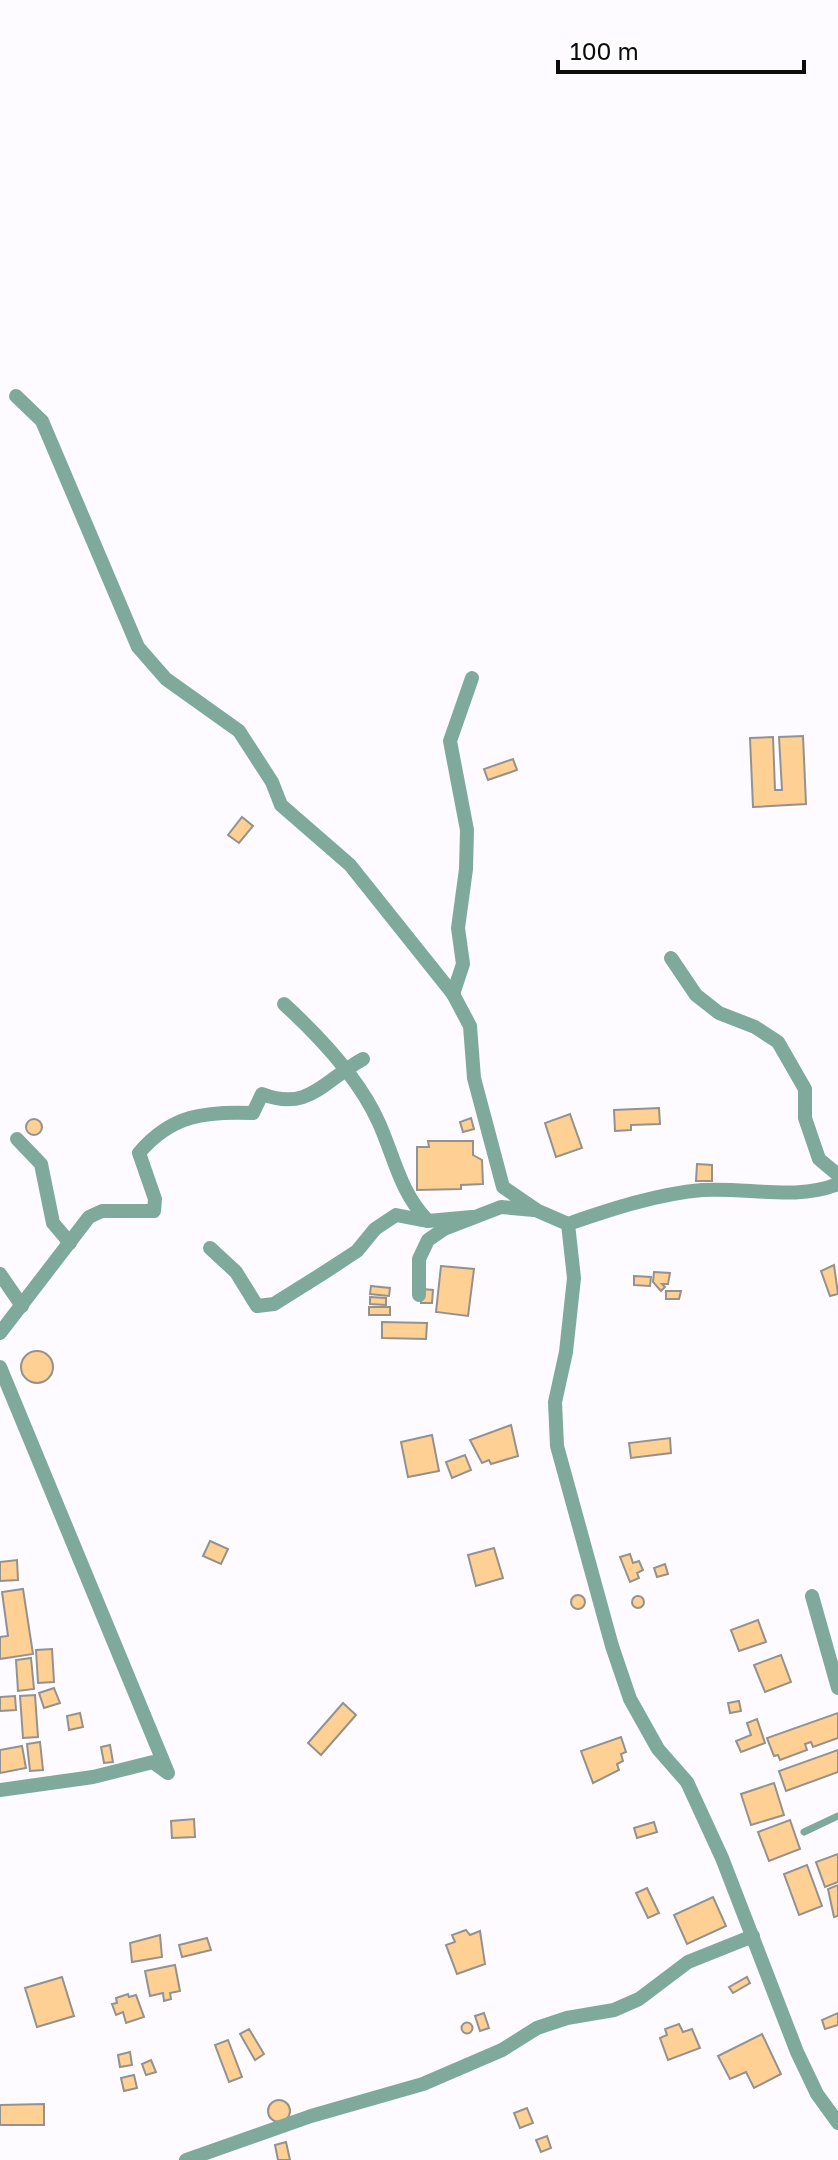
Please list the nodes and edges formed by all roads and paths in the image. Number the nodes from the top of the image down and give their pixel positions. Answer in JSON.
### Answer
{"nodes":[{"id":1,"x":16,"y":396,"type":"dead end"},
{"id":2,"x":472,"y":678,"type":"dead end"},
{"id":3,"x":671,"y":958,"type":"dead end"},
{"id":4,"x":453,"y":994,"type":"junction"},
{"id":5,"x":284,"y":1004,"type":"dead end"},
{"id":6,"x":363,"y":1059,"type":"dead end"},
{"id":7,"x":344,"y":1069,"type":"junction"},
{"id":8,"x":17,"y":1139,"type":"dead end"},
{"id":9,"x":838,"y":1175,"type":"edge"},
{"id":10,"x":838,"y":1184,"type":"edge"},
{"id":11,"x":538,"y":1211,"type":"junction"},
{"id":12,"x":472,"y":1217,"type":"junction"},
{"id":13,"x":428,"y":1221,"type":"junction"},
{"id":14,"x":568,"y":1224,"type":"junction"},
{"id":15,"x":70,"y":1243,"type":"junction"},
{"id":16,"x":210,"y":1248,"type":"dead end"},
{"id":17,"x":0,"y":1274,"type":"edge"},
{"id":18,"x":419,"y":1295,"type":"dead end"},
{"id":19,"x":22,"y":1306,"type":"junction"},
{"id":20,"x":0,"y":1333,"type":"edge"},
{"id":21,"x":0,"y":1367,"type":"edge"},
{"id":22,"x":812,"y":1596,"type":"dead end"},
{"id":23,"x":838,"y":1688,"type":"edge"},
{"id":24,"x":0,"y":1790,"type":"edge"},
{"id":25,"x":838,"y":1816,"type":"edge"},
{"id":26,"x":804,"y":1832,"type":"dead end"},
{"id":27,"x":753,"y":1936,"type":"junction"},
{"id":28,"x":838,"y":2123,"type":"edge"},
{"id":29,"x":186,"y":2160,"type":"edge"}],
"edges":[{"from":1,"to":4,"type":"street"},
{"from":2,"to":4,"type":"street"},
{"from":3,"to":9,"type":"street"},
{"from":4,"to":11,"type":"street"},
{"from":5,"to":7,"type":"street"},
{"from":6,"to":7,"type":"street"},
{"from":7,"to":13,"type":"street"},
{"from":7,"to":15,"type":"street"},
{"from":8,"to":15,"type":"street"},
{"from":10,"to":14,"type":"street"},
{"from":11,"to":12,"type":"street"},
{"from":11,"to":14,"type":"street"},
{"from":12,"to":13,"type":"street"},
{"from":12,"to":18,"type":"street"},
{"from":13,"to":16,"type":"street"},
{"from":14,"to":27,"type":"street"},
{"from":15,"to":19,"type":"street"},
{"from":17,"to":19,"type":"street"},
{"from":19,"to":20,"type":"street"},
{"from":21,"to":24,"type":"street"},
{"from":22,"to":23,"type":"street"},
{"from":25,"to":26,"type":"lane"},
{"from":27,"to":28,"type":"street"},
{"from":27,"to":29,"type":"street"}]}
